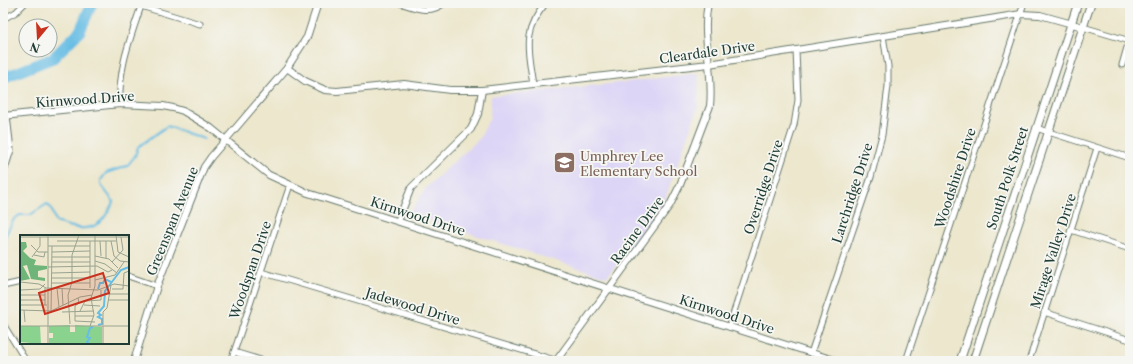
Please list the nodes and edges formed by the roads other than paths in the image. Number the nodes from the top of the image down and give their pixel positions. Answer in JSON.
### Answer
{"nodes":[{"id":1,"x":25,"y":3,"type":"edge"},
{"id":2,"x":318,"y":3,"type":"edge"},
{"id":3,"x":400,"y":3,"type":"edge"},
{"id":4,"x":444,"y":3,"type":"edge"},
{"id":5,"x":546,"y":3,"type":"edge"},
{"id":6,"x":708,"y":3,"type":"edge"},
{"id":7,"x":1024,"y":3,"type":"edge"},
{"id":8,"x":1078,"y":3,"type":"edge"},
{"id":9,"x":1091,"y":3,"type":"edge"},
{"id":10,"x":141,"y":4,"type":"edge"},
{"id":11,"x":1021,"y":14,"type":"junction"},
{"id":12,"x":3,"y":19,"type":"edge"},
{"id":13,"x":200,"y":24,"type":"dead end"},
{"id":14,"x":1071,"y":24,"type":"junction"},
{"id":15,"x":1083,"y":27,"type":"junction"},
{"id":16,"x":883,"y":36,"type":"junction"},
{"id":17,"x":1130,"y":39,"type":"edge"},
{"id":18,"x":796,"y":50,"type":"junction"},
{"id":19,"x":709,"y":64,"type":"junction"},
{"id":20,"x":1122,"y":65,"type":"dead end"},
{"id":21,"x":287,"y":68,"type":"junction"},
{"id":22,"x":533,"y":84,"type":"junction"},
{"id":23,"x":482,"y":90,"type":"junction"},
{"id":24,"x":120,"y":104,"type":"junction"},
{"id":25,"x":5,"y":116,"type":"edge"},
{"id":26,"x":1036,"y":128,"type":"junction"},
{"id":27,"x":1048,"y":132,"type":"junction"},
{"id":28,"x":226,"y":140,"type":"junction"},
{"id":29,"x":1097,"y":148,"type":"junction"},
{"id":30,"x":1130,"y":158,"type":"edge"},
{"id":31,"x":5,"y":169,"type":"dead end"},
{"id":32,"x":290,"y":185,"type":"junction"},
{"id":33,"x":398,"y":222,"type":"junction"},
{"id":34,"x":1071,"y":230,"type":"junction"},
{"id":35,"x":1130,"y":249,"type":"edge"},
{"id":36,"x":261,"y":272,"type":"junction"},
{"id":37,"x":129,"y":276,"type":"edge"},
{"id":38,"x":20,"y":282,"type":"edge"},
{"id":39,"x":3,"y":286,"type":"edge"},
{"id":40,"x":157,"y":286,"type":"junction"},
{"id":41,"x":608,"y":288,"type":"junction"},
{"id":42,"x":1044,"y":312,"type":"junction"},
{"id":43,"x":3,"y":324,"type":"edge"},
{"id":44,"x":729,"y":327,"type":"junction"},
{"id":45,"x":1130,"y":340,"type":"edge"},
{"id":46,"x":234,"y":352,"type":"junction"},
{"id":47,"x":811,"y":353,"type":"junction"},
{"id":48,"x":26,"y":361,"type":"edge"},
{"id":49,"x":134,"y":361,"type":"edge"},
{"id":50,"x":231,"y":361,"type":"edge"},
{"id":51,"x":264,"y":361,"type":"edge"},
{"id":52,"x":556,"y":361,"type":"edge"},
{"id":53,"x":837,"y":361,"type":"edge"},
{"id":54,"x":906,"y":361,"type":"edge"},
{"id":55,"x":960,"y":361,"type":"edge"},
{"id":56,"x":973,"y":361,"type":"edge"},
{"id":57,"x":1029,"y":361,"type":"edge"}],
"edges":[{"from":1,"to":12,"type":"street"},
{"from":2,"to":21,"type":"street","name":"Greenspan Avenue"},
{"from":3,"to":4,"type":"street"},
{"from":5,"to":22,"type":"street"},
{"from":6,"to":19,"type":"street","name":"Racine Drive"},
{"from":7,"to":11,"type":"street","name":"Woodshire Drive"},
{"from":8,"to":14,"type":"main road","name":"South Polk Street"},
{"from":9,"to":15,"type":"main road","name":"South Polk Street"},
{"from":10,"to":13,"type":"street"},
{"from":10,"to":24,"type":"street"},
{"from":11,"to":14,"type":"street","name":"Cleardale Drive"},
{"from":11,"to":16,"type":"street","name":"Cleardale Drive"},
{"from":11,"to":54,"type":"street","name":"Woodshire Drive"},
{"from":14,"to":15,"type":"street","name":"Cleardale Drive"},
{"from":14,"to":26,"type":"main road","name":"South Polk Street"},
{"from":15,"to":17,"type":"street","name":"Cleardale Drive"},
{"from":15,"to":27,"type":"main road","name":"South Polk Street"},
{"from":16,"to":18,"type":"street","name":"Cleardale Drive"},
{"from":16,"to":47,"type":"street","name":"Larchridge Drive"},
{"from":17,"to":20,"type":"street"},
{"from":18,"to":19,"type":"street","name":"Cleardale Drive"},
{"from":18,"to":44,"type":"street","name":"Overridge Drive"},
{"from":19,"to":22,"type":"street","name":"Cleardale Drive"},
{"from":19,"to":41,"type":"street","name":"Racine Drive"},
{"from":21,"to":23,"type":"street","name":"Cleardale Drive"},
{"from":21,"to":28,"type":"street","name":"Greenspan Avenue"},
{"from":22,"to":23,"type":"street","name":"Cleardale Drive"},
{"from":23,"to":33,"type":"street"},
{"from":24,"to":25,"type":"street","name":"Kirnwood Drive"},
{"from":24,"to":28,"type":"street","name":"Kirnwood Drive"},
{"from":25,"to":31,"type":"street"},
{"from":26,"to":27,"type":"street"},
{"from":26,"to":55,"type":"main road","name":"South Polk Street"},
{"from":27,"to":29,"type":"street"},
{"from":27,"to":56,"type":"main road","name":"South Polk Street"},
{"from":28,"to":32,"type":"street","name":"Kirnwood Drive"},
{"from":28,"to":40,"type":"street","name":"Greenspan Avenue"},
{"from":29,"to":30,"type":"street"},
{"from":29,"to":34,"type":"street","name":"Mirage Valley Drive"},
{"from":32,"to":33,"type":"street","name":"Kirnwood Drive"},
{"from":32,"to":36,"type":"street","name":"Woodspan Drive"},
{"from":33,"to":41,"type":"street","name":"Kirnwood Drive"},
{"from":34,"to":35,"type":"street"},
{"from":34,"to":42,"type":"street","name":"Mirage Valley Drive"},
{"from":36,"to":46,"type":"street","name":"Woodspan Drive"},
{"from":36,"to":52,"type":"street","name":"Jadewood Drive"},
{"from":37,"to":40,"type":"street"},
{"from":38,"to":39,"type":"street"},
{"from":40,"to":49,"type":"street","name":"Greenspan Avenue"},
{"from":41,"to":44,"type":"street","name":"Kirnwood Drive"},
{"from":41,"to":52,"type":"street","name":"Racine Drive"},
{"from":42,"to":45,"type":"street"},
{"from":42,"to":57,"type":"street","name":"Mirage Valley Drive"},
{"from":43,"to":48,"type":"street"},
{"from":44,"to":47,"type":"street","name":"Kirnwood Drive"},
{"from":46,"to":50,"type":"street","name":"Woodspan Drive"},
{"from":46,"to":51,"type":"street"},
{"from":47,"to":53,"type":"street","name":"Kirnwood Drive"}]}
